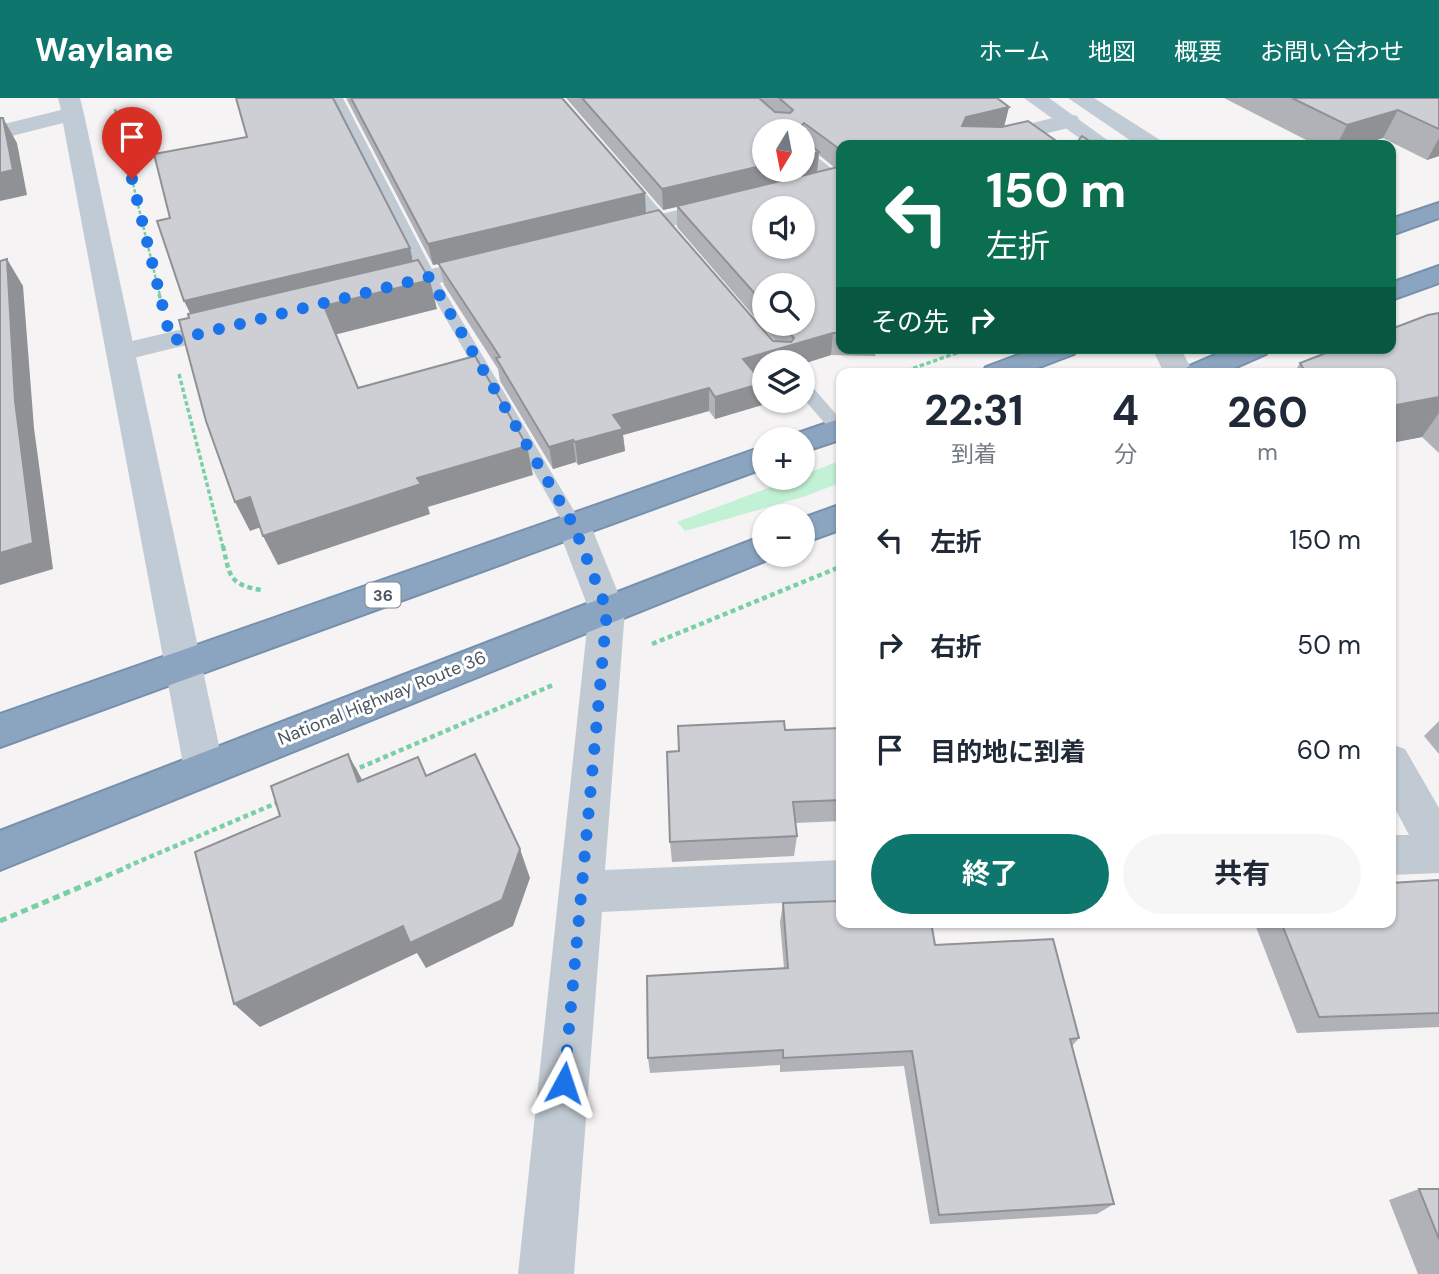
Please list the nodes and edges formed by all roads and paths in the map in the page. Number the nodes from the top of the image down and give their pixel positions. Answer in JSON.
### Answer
{"nodes":[{"id":1,"x":113,"y":98,"type":"edge"},
{"id":2,"x":337,"y":98,"type":"edge"},
{"id":3,"x":1035,"y":98,"type":"edge"},
{"id":4,"x":1079,"y":98,"type":"edge"},
{"id":5,"x":71,"y":106,"type":"edge"},
{"id":6,"x":1069,"y":121,"type":"junction"},
{"id":7,"x":0,"y":132,"type":"edge"},
{"id":8,"x":991,"y":140,"type":"edge"},
{"id":9,"x":1097,"y":140,"type":"edge"},
{"id":10,"x":1144,"y":140,"type":"edge"},
{"id":11,"x":816,"y":160,"type":"edge"},
{"id":12,"x":618,"y":170,"type":"edge"},
{"id":13,"x":836,"y":176,"type":"edge"},
{"id":14,"x":836,"y":179,"type":"edge"},
{"id":15,"x":808,"y":185,"type":"edge"},
{"id":16,"x":752,"y":199,"type":"edge"},
{"id":17,"x":1439,"y":210,"type":"edge"},
{"id":18,"x":661,"y":221,"type":"junction"},
{"id":19,"x":1396,"y":226,"type":"edge"},
{"id":20,"x":597,"y":237,"type":"edge"},
{"id":21,"x":679,"y":241,"type":"edge"},
{"id":22,"x":520,"y":255,"type":"edge"},
{"id":23,"x":1439,"y":274,"type":"edge"},
{"id":24,"x":429,"y":277,"type":"junction"},
{"id":25,"x":1396,"y":290,"type":"edge"},
{"id":26,"x":352,"y":296,"type":"edge"},
{"id":27,"x":261,"y":318,"type":"edge"},
{"id":28,"x":171,"y":341,"type":"junction"},
{"id":29,"x":121,"y":352,"type":"junction"},
{"id":30,"x":952,"y":354,"type":"edge"},
{"id":31,"x":1048,"y":354,"type":"edge"},
{"id":32,"x":1242,"y":354,"type":"edge"},
{"id":33,"x":914,"y":368,"type":"edge"},
{"id":34,"x":1010,"y":368,"type":"edge"},
{"id":35,"x":1209,"y":368,"type":"edge"},
{"id":36,"x":815,"y":400,"type":"edge"},
{"id":37,"x":836,"y":424,"type":"edge"},
{"id":38,"x":836,"y":430,"type":"edge"},
{"id":39,"x":815,"y":437,"type":"edge"},
{"id":40,"x":752,"y":461,"type":"edge"},
{"id":41,"x":836,"y":518,"type":"edge"},
{"id":42,"x":574,"y":526,"type":"junction"},
{"id":43,"x":815,"y":526,"type":"edge"},
{"id":44,"x":752,"y":552,"type":"edge"},
{"id":45,"x":836,"y":568,"type":"edge"},
{"id":46,"x":271,"y":590,"type":"dead end"},
{"id":47,"x":607,"y":610,"type":"junction"},
{"id":48,"x":602,"y":664,"type":"junction"},
{"id":49,"x":183,"y":667,"type":"junction"},
{"id":50,"x":0,"y":730,"type":"edge"},
{"id":51,"x":204,"y":769,"type":"junction"},
{"id":52,"x":1396,"y":770,"type":"edge"},
{"id":53,"x":341,"y":775,"type":"edge"},
{"id":54,"x":290,"y":797,"type":"edge"},
{"id":55,"x":0,"y":851,"type":"edge"},
{"id":56,"x":1439,"y":851,"type":"edge"},
{"id":57,"x":1396,"y":855,"type":"edge"},
{"id":58,"x":836,"y":880,"type":"edge"},
{"id":59,"x":581,"y":892,"type":"junction"},
{"id":60,"x":0,"y":921,"type":"edge"},
{"id":61,"x":546,"y":1274,"type":"edge"}],
"edges":[{"from":1,"to":28,"type":"path"},
{"from":2,"to":24,"type":"lane"},
{"from":3,"to":6,"type":"street"},
{"from":4,"to":10,"type":"street"},
{"from":5,"to":7,"type":"street"},
{"from":5,"to":29,"type":"street"},
{"from":6,"to":8,"type":"street"},
{"from":6,"to":9,"type":"street"},
{"from":11,"to":13,"type":"lane"},
{"from":12,"to":18,"type":"lane"},
{"from":14,"to":15,"type":"street"},
{"from":16,"to":18,"type":"street"},
{"from":17,"to":19,"type":"highway"},
{"from":18,"to":20,"type":"street"},
{"from":18,"to":21,"type":"lane"},
{"from":22,"to":24,"type":"street"},
{"from":23,"to":25,"type":"highway"},
{"from":24,"to":26,"type":"street"},
{"from":24,"to":42,"type":"lane"},
{"from":27,"to":28,"type":"street"},
{"from":28,"to":29,"type":"street"},
{"from":28,"to":46,"type":"path"},
{"from":29,"to":49,"type":"street"},
{"from":30,"to":33,"type":"path"},
{"from":31,"to":34,"type":"highway"},
{"from":32,"to":35,"type":"highway"},
{"from":36,"to":37,"type":"lane"},
{"from":38,"to":39,"type":"highway"},
{"from":40,"to":42,"type":"highway","number":"36"},
{"from":41,"to":43,"type":"highway"},
{"from":42,"to":47,"type":"street"},
{"from":42,"to":49,"type":"highway","number":"36"},
{"from":44,"to":47,"type":"highway","name":"National Highway Route 36"},
{"from":45,"to":48,"type":"path"},
{"from":47,"to":48,"type":"street"},
{"from":47,"to":51,"type":"highway","name":"National Highway Route 36"},
{"from":48,"to":53,"type":"path"},
{"from":48,"to":59,"type":"street"},
{"from":49,"to":50,"type":"highway","number":"36"},
{"from":49,"to":51,"type":"street"},
{"from":51,"to":55,"type":"highway","name":"National Highway Route 36"},
{"from":52,"to":56,"type":"street"},
{"from":54,"to":60,"type":"path"},
{"from":56,"to":57,"type":"street"},
{"from":58,"to":59,"type":"street"},
{"from":59,"to":61,"type":"street"}]}
